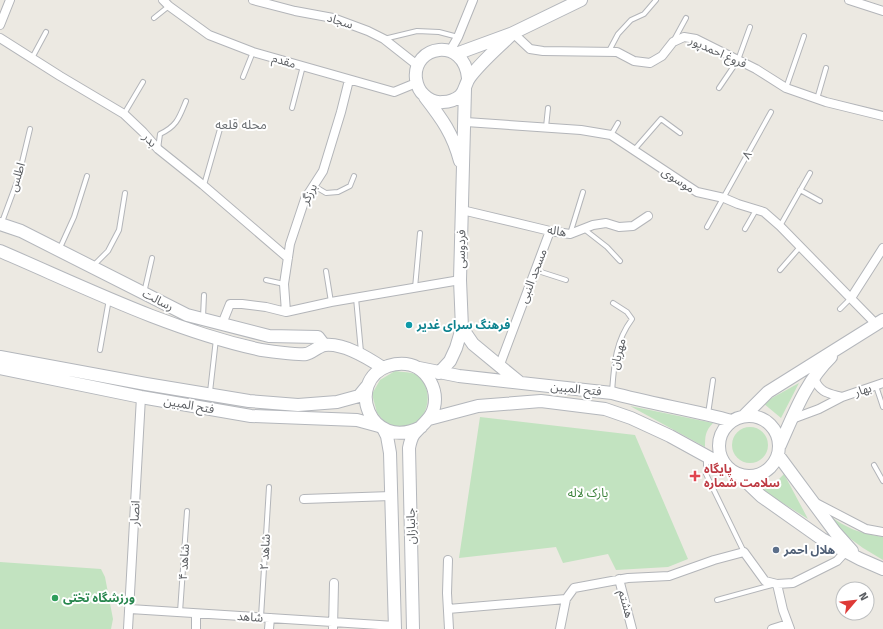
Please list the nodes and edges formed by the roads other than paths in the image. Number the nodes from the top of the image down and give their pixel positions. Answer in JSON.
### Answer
{"nodes":[{"id":1,"x":10,"y":0,"type":"edge"},
{"id":2,"x":163,"y":0,"type":"edge"},
{"id":3,"x":253,"y":0,"type":"edge"},
{"id":4,"x":473,"y":0,"type":"edge"},
{"id":5,"x":581,"y":0,"type":"edge"},
{"id":6,"x":656,"y":0,"type":"edge"},
{"id":7,"x":849,"y":0,"type":"edge"},
{"id":8,"x":281,"y":4,"type":"edge"},
{"id":9,"x":169,"y":6,"type":"junction"},
{"id":10,"x":883,"y":11,"type":"edge"},
{"id":11,"x":154,"y":18,"type":"dead end"},
{"id":12,"x":686,"y":18,"type":"dead end"},
{"id":13,"x":0,"y":25,"type":"edge"},
{"id":14,"x":750,"y":27,"type":"dead end"},
{"id":15,"x":46,"y":32,"type":"dead end"},
{"id":16,"x":513,"y":33,"type":"junction"},
{"id":17,"x":804,"y":36,"type":"dead end"},
{"id":18,"x":458,"y":37,"type":"junction"},
{"id":19,"x":0,"y":38,"type":"edge"},
{"id":20,"x":384,"y":39,"type":"junction"},
{"id":21,"x":673,"y":42,"type":"junction"},
{"id":22,"x":253,"y":52,"type":"junction"},
{"id":23,"x":453,"y":52,"type":"junction"},
{"id":24,"x":608,"y":52,"type":"junction"},
{"id":25,"x":32,"y":58,"type":"junction"},
{"id":26,"x":738,"y":60,"type":"junction"},
{"id":27,"x":417,"y":65,"type":"junction"},
{"id":28,"x":303,"y":66,"type":"junction"},
{"id":29,"x":826,"y":68,"type":"dead end"},
{"id":30,"x":243,"y":77,"type":"dead end"},
{"id":31,"x":350,"y":80,"type":"junction"},
{"id":32,"x":143,"y":82,"type":"dead end"},
{"id":33,"x":467,"y":84,"type":"junction"},
{"id":34,"x":419,"y":88,"type":"junction"},
{"id":35,"x":719,"y":88,"type":"dead end"},
{"id":36,"x":786,"y":88,"type":"junction"},
{"id":37,"x":817,"y":98,"type":"junction"},
{"id":38,"x":186,"y":101,"type":"dead end"},
{"id":39,"x":292,"y":108,"type":"dead end"},
{"id":40,"x":548,"y":108,"type":"dead end"},
{"id":41,"x":771,"y":112,"type":"dead end"},
{"id":42,"x":124,"y":114,"type":"junction"},
{"id":43,"x":883,"y":116,"type":"edge"},
{"id":44,"x":466,"y":122,"type":"junction"},
{"id":45,"x":618,"y":123,"type":"dead end"},
{"id":46,"x":546,"y":128,"type":"junction"},
{"id":47,"x":30,"y":129,"type":"dead end"},
{"id":48,"x":220,"y":130,"type":"dead end"},
{"id":49,"x":680,"y":133,"type":"dead end"},
{"id":50,"x":611,"y":135,"type":"junction"},
{"id":51,"x":158,"y":149,"type":"junction"},
{"id":52,"x":634,"y":150,"type":"junction"},
{"id":53,"x":463,"y":170,"type":"junction"},
{"id":54,"x":810,"y":173,"type":"dead end"},
{"id":55,"x":86,"y":176,"type":"dead end"},
{"id":56,"x":354,"y":176,"type":"dead end"},
{"id":57,"x":204,"y":185,"type":"junction"},
{"id":58,"x":314,"y":185,"type":"junction"},
{"id":59,"x":800,"y":190,"type":"junction"},
{"id":60,"x":583,"y":192,"type":"dead end"},
{"id":61,"x":125,"y":193,"type":"dead end"},
{"id":62,"x":724,"y":198,"type":"junction"},
{"id":63,"x":820,"y":201,"type":"dead end"},
{"id":64,"x":462,"y":210,"type":"junction"},
{"id":65,"x":756,"y":210,"type":"junction"},
{"id":66,"x":648,"y":216,"type":"dead end"},
{"id":67,"x":0,"y":224,"type":"edge"},
{"id":68,"x":780,"y":226,"type":"junction"},
{"id":69,"x":707,"y":227,"type":"dead end"},
{"id":70,"x":584,"y":229,"type":"junction"},
{"id":71,"x":745,"y":229,"type":"dead end"},
{"id":72,"x":550,"y":231,"type":"junction"},
{"id":73,"x":420,"y":233,"type":"dead end"},
{"id":74,"x":570,"y":234,"type":"junction"},
{"id":75,"x":800,"y":246,"type":"junction"},
{"id":76,"x":883,"y":248,"type":"edge"},
{"id":77,"x":0,"y":250,"type":"edge"},
{"id":78,"x":59,"y":250,"type":"junction"},
{"id":79,"x":152,"y":258,"type":"dead end"},
{"id":80,"x":288,"y":258,"type":"junction"},
{"id":81,"x":620,"y":261,"type":"dead end"},
{"id":82,"x":93,"y":267,"type":"junction"},
{"id":83,"x":535,"y":270,"type":"junction"},
{"id":84,"x":780,"y":270,"type":"dead end"},
{"id":85,"x":326,"y":271,"type":"dead end"},
{"id":86,"x":266,"y":280,"type":"dead end"},
{"id":87,"x":460,"y":280,"type":"junction"},
{"id":88,"x":566,"y":280,"type":"dead end"},
{"id":89,"x":284,"y":284,"type":"junction"},
{"id":90,"x":415,"y":288,"type":"junction"},
{"id":91,"x":144,"y":293,"type":"junction"},
{"id":92,"x":204,"y":295,"type":"dead end"},
{"id":93,"x":109,"y":298,"type":"junction"},
{"id":94,"x":356,"y":298,"type":"junction"},
{"id":95,"x":851,"y":298,"type":"junction"},
{"id":96,"x":331,"y":302,"type":"junction"},
{"id":97,"x":613,"y":303,"type":"dead end"},
{"id":98,"x":840,"y":309,"type":"dead end"},
{"id":99,"x":286,"y":312,"type":"junction"},
{"id":100,"x":203,"y":320,"type":"junction"},
{"id":101,"x":880,"y":322,"type":"edge"},
{"id":102,"x":222,"y":324,"type":"junction"},
{"id":103,"x":462,"y":328,"type":"junction"},
{"id":104,"x":216,"y":338,"type":"junction"},
{"id":105,"x":850,"y":340,"type":"junction"},
{"id":106,"x":324,"y":345,"type":"junction"},
{"id":107,"x":100,"y":350,"type":"dead end"},
{"id":108,"x":361,"y":355,"type":"junction"},
{"id":109,"x":0,"y":357,"type":"edge"},
{"id":110,"x":499,"y":367,"type":"junction"},
{"id":111,"x":0,"y":368,"type":"edge"},
{"id":112,"x":383,"y":368,"type":"junction"},
{"id":113,"x":418,"y":368,"type":"junction"},
{"id":114,"x":439,"y":373,"type":"junction"},
{"id":115,"x":814,"y":378,"type":"junction"},
{"id":116,"x":713,"y":380,"type":"dead end"},
{"id":117,"x":519,"y":382,"type":"junction"},
{"id":118,"x":880,"y":385,"type":"edge"},
{"id":119,"x":368,"y":386,"type":"junction"},
{"id":120,"x":612,"y":393,"type":"junction"},
{"id":121,"x":210,"y":395,"type":"junction"},
{"id":122,"x":142,"y":397,"type":"junction"},
{"id":123,"x":842,"y":397,"type":"junction"},
{"id":124,"x":883,"y":406,"type":"edge"},
{"id":125,"x":708,"y":414,"type":"junction"},
{"id":126,"x":744,"y":416,"type":"junction"},
{"id":127,"x":792,"y":419,"type":"junction"},
{"id":128,"x":732,"y":421,"type":"junction"},
{"id":129,"x":425,"y":423,"type":"junction"},
{"id":130,"x":381,"y":427,"type":"junction"},
{"id":131,"x":779,"y":450,"type":"junction"},
{"id":132,"x":706,"y":455,"type":"junction"},
{"id":133,"x":390,"y":461,"type":"junction"},
{"id":134,"x":409,"y":463,"type":"junction"},
{"id":135,"x":874,"y":465,"type":"dead end"},
{"id":136,"x":734,"y":472,"type":"junction"},
{"id":137,"x":883,"y":481,"type":"edge"},
{"id":138,"x":269,"y":487,"type":"dead end"},
{"id":139,"x":391,"y":496,"type":"junction"},
{"id":140,"x":304,"y":500,"type":"dead end"},
{"id":141,"x":813,"y":501,"type":"junction"},
{"id":142,"x":187,"y":511,"type":"dead end"},
{"id":143,"x":883,"y":532,"type":"edge"},
{"id":144,"x":744,"y":552,"type":"junction"},
{"id":145,"x":846,"y":552,"type":"junction"},
{"id":146,"x":860,"y":559,"type":"junction"},
{"id":147,"x":448,"y":560,"type":"dead end"},
{"id":148,"x":883,"y":568,"type":"edge"},
{"id":149,"x":619,"y":579,"type":"junction"},
{"id":150,"x":334,"y":583,"type":"dead end"},
{"id":151,"x":777,"y":584,"type":"junction"},
{"id":152,"x":566,"y":599,"type":"junction"},
{"id":153,"x":717,"y":600,"type":"dead end"},
{"id":154,"x":130,"y":609,"type":"junction"},
{"id":155,"x":448,"y":609,"type":"junction"},
{"id":156,"x":180,"y":613,"type":"junction"},
{"id":157,"x":196,"y":614,"type":"junction"},
{"id":158,"x":266,"y":618,"type":"junction"},
{"id":159,"x":333,"y":625,"type":"edge"},
{"id":160,"x":395,"y":627,"type":"edge"},
{"id":161,"x":789,"y":627,"type":"edge"},
{"id":162,"x":128,"y":629,"type":"edge"},
{"id":163,"x":196,"y":629,"type":"edge"},
{"id":164,"x":269,"y":629,"type":"edge"},
{"id":165,"x":413,"y":629,"type":"edge"},
{"id":166,"x":449,"y":629,"type":"edge"},
{"id":167,"x":560,"y":629,"type":"edge"},
{"id":168,"x":632,"y":629,"type":"edge"},
{"id":169,"x":772,"y":629,"type":"edge"}],
"edges":[{"from":1,"to":13,"type":"street"},
{"from":2,"to":9,"type":"street","name":"مقدم"},
{"from":3,"to":8,"type":"street","name":"سجاد"},
{"from":4,"to":18,"type":"street"},
{"from":5,"to":16,"type":"main road"},
{"from":6,"to":24,"type":"lane"},
{"from":7,"to":10,"type":"street"},
{"from":8,"to":20,"type":"street","name":"سجاد"},
{"from":9,"to":11,"type":"lane"},
{"from":9,"to":22,"type":"street","name":"مقدم"},
{"from":12,"to":21,"type":"lane"},
{"from":14,"to":26,"type":"lane"},
{"from":15,"to":25,"type":"lane"},
{"from":16,"to":23,"type":"main road"},
{"from":16,"to":24,"type":"street","name":"فروغ احمدپور"},
{"from":16,"to":33,"type":"main road"},
{"from":17,"to":36,"type":"lane"},
{"from":18,"to":20,"type":"lane"},
{"from":18,"to":23,"type":"street"},
{"from":19,"to":25,"type":"street","name":"بدر"},
{"from":20,"to":27,"type":"street","name":"سجاد"},
{"from":21,"to":24,"type":"street","name":"فروغ احمدپور"},
{"from":21,"to":26,"type":"street","name":"فروغ احمدپور"},
{"from":22,"to":28,"type":"street","name":"مقدم"},
{"from":22,"to":30,"type":"lane"},
{"from":23,"to":27,"type":"main road"},
{"from":23,"to":33,"type":"main road"},
{"from":25,"to":42,"type":"street","name":"بدر"},
{"from":26,"to":35,"type":"lane"},
{"from":26,"to":36,"type":"street","name":"فروغ احمدپور"},
{"from":27,"to":34,"type":"main road"},
{"from":28,"to":31,"type":"street","name":"مقدم"},
{"from":28,"to":39,"type":"lane"},
{"from":29,"to":37,"type":"lane"},
{"from":31,"to":34,"type":"street","name":"مقدم"},
{"from":31,"to":58,"type":"street","name":"برزگر"},
{"from":32,"to":42,"type":"lane"},
{"from":33,"to":34,"type":"main road"},
{"from":33,"to":44,"type":"main road","name":"فردوسی"},
{"from":34,"to":53,"type":"main road"},
{"from":36,"to":37,"type":"street","name":"فروغ احمدپور"},
{"from":37,"to":43,"type":"street","name":"فروغ احمدپور"},
{"from":38,"to":51,"type":"lane"},
{"from":40,"to":46,"type":"lane"},
{"from":41,"to":62,"type":"lane","name":"۸"},
{"from":42,"to":51,"type":"street","name":"بدر"},
{"from":44,"to":46,"type":"street","name":"موسوی"},
{"from":44,"to":53,"type":"main road","name":"فردوسی"},
{"from":45,"to":50,"type":"lane"},
{"from":46,"to":50,"type":"street","name":"موسوی"},
{"from":47,"to":67,"type":"lane","name":"اطلس"},
{"from":48,"to":57,"type":"lane"},
{"from":49,"to":52,"type":"lane"},
{"from":50,"to":52,"type":"street","name":"موسوی"},
{"from":51,"to":57,"type":"street","name":"بدر"},
{"from":52,"to":62,"type":"street","name":"موسوی"},
{"from":53,"to":64,"type":"main road","name":"فردوسی"},
{"from":54,"to":59,"type":"lane"},
{"from":55,"to":78,"type":"lane"},
{"from":56,"to":58,"type":"lane"},
{"from":57,"to":80,"type":"street","name":"بدر"},
{"from":58,"to":80,"type":"street","name":"برزگر"},
{"from":59,"to":63,"type":"lane"},
{"from":59,"to":68,"type":"lane"},
{"from":60,"to":74,"type":"lane"},
{"from":61,"to":82,"type":"lane"},
{"from":62,"to":65,"type":"street","name":"موسوی"},
{"from":62,"to":69,"type":"lane","name":"۸"},
{"from":64,"to":72,"type":"street","name":"هاله"},
{"from":64,"to":87,"type":"main road","name":"فردوسی"},
{"from":65,"to":68,"type":"street","name":"موسوی"},
{"from":65,"to":71,"type":"lane"},
{"from":66,"to":70,"type":"street","name":"هاله"},
{"from":67,"to":78,"type":"main road","name":"رسالت"},
{"from":68,"to":75,"type":"street","name":"موسوی"},
{"from":70,"to":74,"type":"street","name":"هاله"},
{"from":70,"to":81,"type":"lane"},
{"from":72,"to":74,"type":"street","name":"هاله"},
{"from":72,"to":83,"type":"street","name":"مسجد النبی"},
{"from":73,"to":90,"type":"lane"},
{"from":75,"to":84,"type":"lane"},
{"from":75,"to":95,"type":"street","name":"موسوی"},
{"from":76,"to":95,"type":"street"},
{"from":77,"to":93,"type":"main road","name":"رسالت"},
{"from":78,"to":82,"type":"main road","name":"رسالت"},
{"from":79,"to":91,"type":"lane"},
{"from":80,"to":89,"type":"street","name":"برزگر"},
{"from":82,"to":91,"type":"main road","name":"رسالت"},
{"from":83,"to":88,"type":"lane"},
{"from":83,"to":110,"type":"street","name":"مسجد النبی"},
{"from":85,"to":96,"type":"lane"},
{"from":86,"to":89,"type":"lane"},
{"from":87,"to":90,"type":"street"},
{"from":87,"to":103,"type":"main road","name":"فردوسی"},
{"from":89,"to":99,"type":"street","name":"برزگر"},
{"from":90,"to":94,"type":"street"},
{"from":91,"to":100,"type":"main road","name":"رسالت"},
{"from":92,"to":100,"type":"lane"},
{"from":93,"to":104,"type":"main road","name":"رسالت"},
{"from":93,"to":107,"type":"lane"},
{"from":94,"to":96,"type":"street"},
{"from":94,"to":108,"type":"lane"},
{"from":95,"to":98,"type":"lane"},
{"from":95,"to":101,"type":"street","name":"موسوی"},
{"from":96,"to":99,"type":"street"},
{"from":97,"to":120,"type":"lane","name":"مهربان"},
{"from":99,"to":102,"type":"street"},
{"from":100,"to":102,"type":"main road","name":"رسالت"},
{"from":101,"to":105,"type":"main road"},
{"from":102,"to":106,"type":"main road","name":"رسالت"},
{"from":103,"to":110,"type":"main road"},
{"from":103,"to":114,"type":"main road"},
{"from":104,"to":106,"type":"main road","name":"رسالت"},
{"from":104,"to":121,"type":"lane"},
{"from":105,"to":115,"type":"main road"},
{"from":105,"to":126,"type":"main road"},
{"from":106,"to":108,"type":"main road","name":"رسالت"},
{"from":108,"to":112,"type":"main road","name":"رسالت"},
{"from":109,"to":121,"type":"main road","name":"فتح المبین"},
{"from":110,"to":117,"type":"main road"},
{"from":111,"to":122,"type":"main road","name":"فتح المبین"},
{"from":112,"to":113,"type":"main road"},
{"from":112,"to":119,"type":"main road"},
{"from":113,"to":114,"type":"main road","name":"فتح المبین"},
{"from":113,"to":129,"type":"main road"},
{"from":114,"to":117,"type":"main road","name":"فتح المبین"},
{"from":115,"to":123,"type":"street"},
{"from":115,"to":127,"type":"main road"},
{"from":116,"to":125,"type":"lane"},
{"from":117,"to":120,"type":"main road","name":"فتح المبین"},
{"from":118,"to":123,"type":"street","name":"بهار"},
{"from":118,"to":124,"type":"lane"},
{"from":119,"to":121,"type":"main road","name":"فتح المبین"},
{"from":119,"to":130,"type":"main road"},
{"from":120,"to":125,"type":"main road","name":"فتح المبین"},
{"from":122,"to":130,"type":"main road","name":"فتح المبین"},
{"from":122,"to":154,"type":"street","name":"انصار"},
{"from":123,"to":127,"type":"street","name":"بهار"},
{"from":125,"to":128,"type":"main road","name":"فتح المبین"},
{"from":126,"to":128,"type":"main road"},
{"from":126,"to":131,"type":"main road"},
{"from":127,"to":131,"type":"main road"},
{"from":128,"to":136,"type":"main road"},
{"from":129,"to":130,"type":"main road"},
{"from":129,"to":132,"type":"main road","name":"فتح المبین"},
{"from":129,"to":134,"type":"main road","name":"جانبازان"},
{"from":130,"to":133,"type":"main road","name":"جانبازان"},
{"from":131,"to":136,"type":"main road"},
{"from":131,"to":141,"type":"main road"},
{"from":132,"to":136,"type":"main road","name":"فتح المبین"},
{"from":132,"to":144,"type":"lane"},
{"from":133,"to":134,"type":"main road"},
{"from":133,"to":139,"type":"main road","name":"جانبازان"},
{"from":134,"to":165,"type":"main road","name":"جانبازان"},
{"from":135,"to":137,"type":"lane"},
{"from":136,"to":145,"type":"main road"},
{"from":138,"to":158,"type":"lane","name":"شاهد ۲"},
{"from":139,"to":140,"type":"street"},
{"from":139,"to":160,"type":"main road","name":"جانبازان"},
{"from":141,"to":143,"type":"street"},
{"from":141,"to":146,"type":"main road"},
{"from":142,"to":156,"type":"lane","name":"شاهد ۴"},
{"from":144,"to":149,"type":"street"},
{"from":144,"to":151,"type":"street"},
{"from":145,"to":146,"type":"main road"},
{"from":145,"to":151,"type":"street"},
{"from":146,"to":148,"type":"main road"},
{"from":147,"to":155,"type":"street"},
{"from":149,"to":152,"type":"street"},
{"from":149,"to":168,"type":"street","name":"هشتم"},
{"from":150,"to":159,"type":"street"},
{"from":151,"to":153,"type":"lane"},
{"from":151,"to":161,"type":"street"},
{"from":152,"to":155,"type":"street"},
{"from":152,"to":167,"type":"street"},
{"from":154,"to":156,"type":"street","name":"شاهد"},
{"from":154,"to":162,"type":"street","name":"انصار"},
{"from":155,"to":166,"type":"street"},
{"from":156,"to":157,"type":"street","name":"شاهد"},
{"from":157,"to":158,"type":"street","name":"شاهد"},
{"from":157,"to":163,"type":"street"},
{"from":158,"to":159,"type":"street","name":"شاهد"},
{"from":158,"to":164,"type":"street"},
{"from":159,"to":160,"type":"street","name":"شاهد"},
{"from":161,"to":169,"type":"street"}]}
